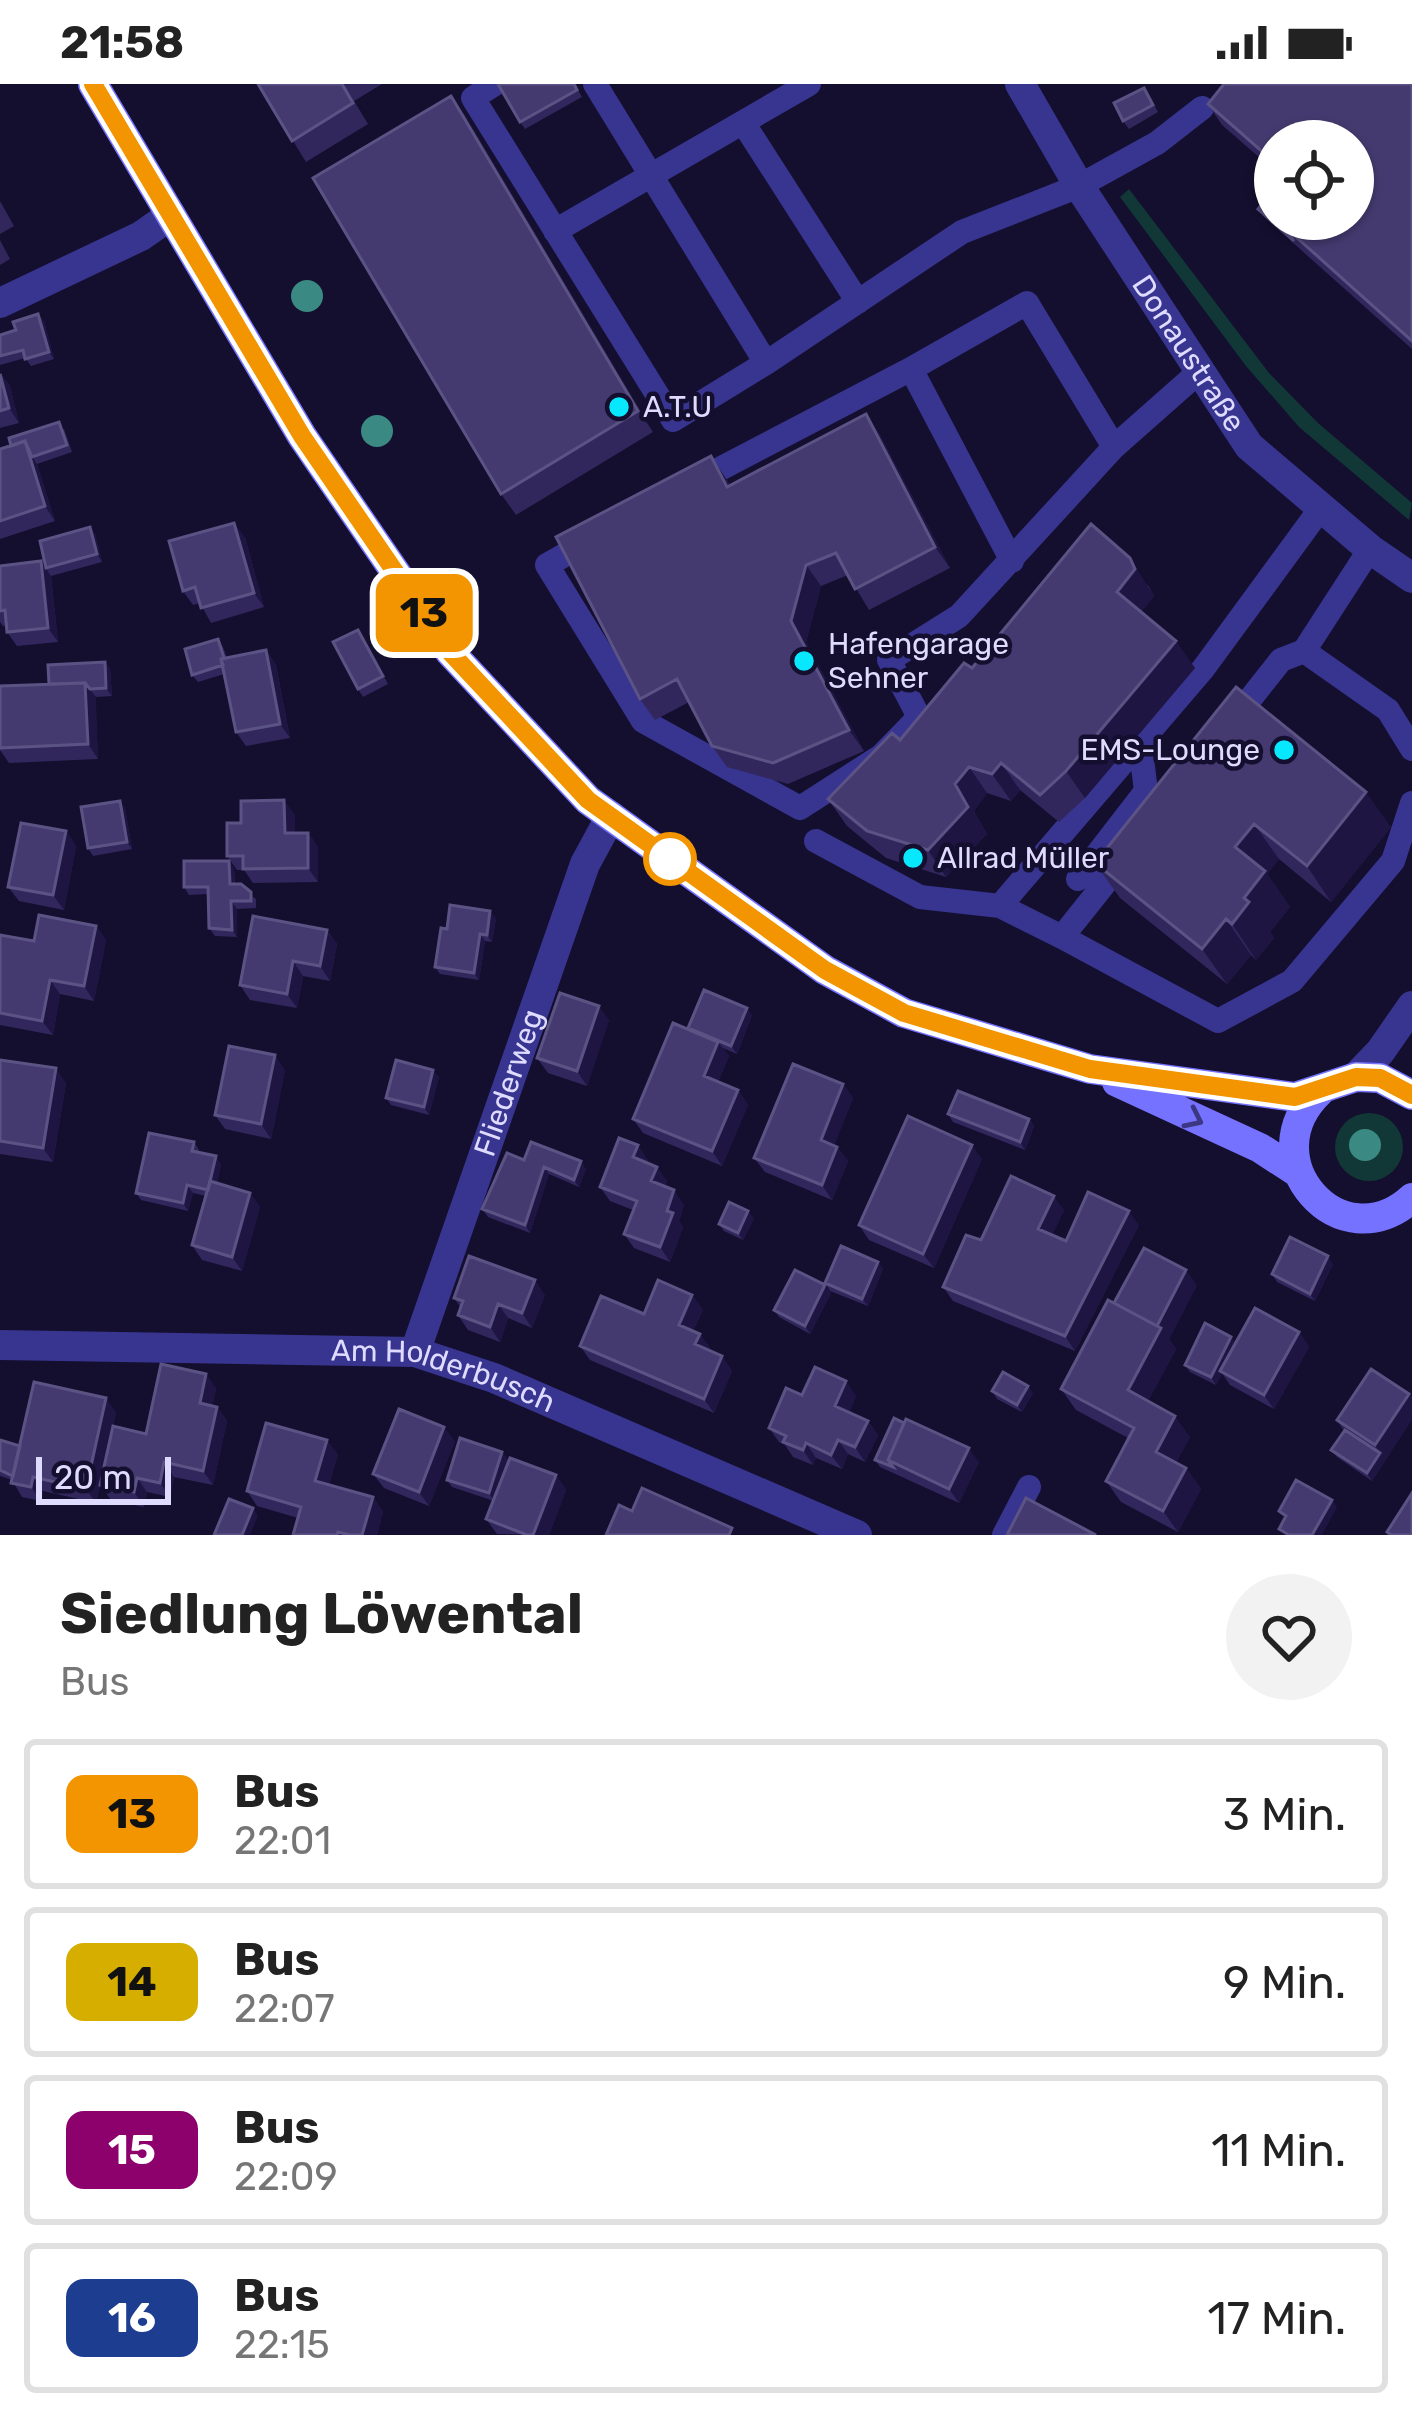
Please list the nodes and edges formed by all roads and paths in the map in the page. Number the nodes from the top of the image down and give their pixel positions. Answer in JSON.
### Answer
{"nodes":[{"id":1,"x":93,"y":84,"type":"edge"},
{"id":2,"x":495,"y":84,"type":"edge"},
{"id":3,"x":595,"y":84,"type":"edge"},
{"id":4,"x":809,"y":84,"type":"edge"},
{"id":5,"x":1021,"y":84,"type":"edge"},
{"id":6,"x":1202,"y":108,"type":"dead end"},
{"id":7,"x":744,"y":124,"type":"junction"},
{"id":8,"x":651,"y":176,"type":"junction"},
{"id":9,"x":1079,"y":186,"type":"junction"},
{"id":10,"x":171,"y":215,"type":"junction"},
{"id":11,"x":555,"y":231,"type":"junction"},
{"id":12,"x":858,"y":302,"type":"junction"},
{"id":13,"x":0,"y":304,"type":"edge"},
{"id":14,"x":766,"y":363,"type":"junction"},
{"id":15,"x":911,"y":369,"type":"junction"},
{"id":16,"x":1200,"y":371,"type":"junction"},
{"id":17,"x":1114,"y":447,"type":"junction"},
{"id":18,"x":661,"y":501,"type":"edge"},
{"id":19,"x":1321,"y":508,"type":"junction"},
{"id":20,"x":623,"y":523,"type":"edge"},
{"id":21,"x":1370,"y":549,"type":"junction"},
{"id":22,"x":1012,"y":561,"type":"junction"},
{"id":23,"x":1412,"y":578,"type":"edge"},
{"id":24,"x":1304,"y":651,"type":"junction"},
{"id":25,"x":1222,"y":734,"type":"edge"},
{"id":26,"x":1140,"y":743,"type":"junction"},
{"id":27,"x":1412,"y":749,"type":"edge"},
{"id":28,"x":1412,"y":803,"type":"edge"},
{"id":29,"x":1164,"y":808,"type":"edge"},
{"id":30,"x":611,"y":816,"type":"junction"},
{"id":31,"x":816,"y":841,"type":"dead end"},
{"id":32,"x":1078,"y":879,"type":"dead end"},
{"id":33,"x":1000,"y":906,"type":"junction"},
{"id":34,"x":1063,"y":937,"type":"junction"},
{"id":35,"x":1412,"y":1006,"type":"edge"},
{"id":36,"x":1090,"y":1069,"type":"junction"},
{"id":37,"x":1356,"y":1077,"type":"junction"},
{"id":38,"x":1320,"y":1091,"type":"junction"},
{"id":39,"x":1412,"y":1095,"type":"edge"},
{"id":40,"x":1298,"y":1172,"type":"junction"},
{"id":41,"x":1412,"y":1198,"type":"edge"},
{"id":42,"x":1376,"y":1217,"type":"junction"},
{"id":43,"x":1412,"y":1233,"type":"edge"},
{"id":44,"x":0,"y":1345,"type":"edge"},
{"id":45,"x":415,"y":1352,"type":"junction"},
{"id":46,"x":1029,"y":1487,"type":"dead end"},
{"id":47,"x":857,"y":1535,"type":"edge"},
{"id":48,"x":1004,"y":1535,"type":"edge"}],
"edges":[{"from":1,"to":10,"type":"main road"},
{"from":2,"to":11,"type":"lane"},
{"from":3,"to":8,"type":"lane"},
{"from":4,"to":7,"type":"lane"},
{"from":5,"to":9,"type":"street","name":"Donaustraße"},
{"from":6,"to":9,"type":"lane"},
{"from":7,"to":8,"type":"lane"},
{"from":7,"to":12,"type":"lane"},
{"from":8,"to":11,"type":"lane"},
{"from":8,"to":14,"type":"lane"},
{"from":9,"to":12,"type":"lane"},
{"from":9,"to":16,"type":"street","name":"Donaustraße"},
{"from":10,"to":13,"type":"street"},
{"from":10,"to":30,"type":"main road"},
{"from":11,"to":14,"type":"lane"},
{"from":12,"to":14,"type":"lane"},
{"from":15,"to":17,"type":"lane"},
{"from":15,"to":18,"type":"lane"},
{"from":15,"to":22,"type":"lane"},
{"from":16,"to":17,"type":"lane"},
{"from":16,"to":19,"type":"street","name":"Donaustraße"},
{"from":17,"to":22,"type":"lane"},
{"from":19,"to":21,"type":"street","name":"Donaustraße"},
{"from":19,"to":26,"type":"lane"},
{"from":20,"to":22,"type":"lane"},
{"from":21,"to":23,"type":"street","name":"Donaustraße"},
{"from":21,"to":24,"type":"lane"},
{"from":24,"to":25,"type":"lane"},
{"from":24,"to":27,"type":"lane"},
{"from":26,"to":32,"type":"lane"},
{"from":26,"to":33,"type":"lane"},
{"from":28,"to":34,"type":"lane"},
{"from":29,"to":34,"type":"lane"},
{"from":30,"to":36,"type":"main road"},
{"from":30,"to":45,"type":"street","name":"Fliederweg"},
{"from":31,"to":33,"type":"lane"},
{"from":33,"to":34,"type":"lane"},
{"from":35,"to":37,"type":"street"},
{"from":36,"to":38,"type":"main road"},
{"from":36,"to":40,"type":"main road","one_way":true},
{"from":37,"to":38,"type":"main road"},
{"from":37,"to":39,"type":"main road"},
{"from":38,"to":40,"type":"main road"},
{"from":40,"to":42,"type":"main road"},
{"from":41,"to":42,"type":"main road"},
{"from":42,"to":43,"type":"main road"},
{"from":44,"to":45,"type":"street","name":"Am Holderbusch"},
{"from":45,"to":47,"type":"street","name":"Am Holderbusch"},
{"from":46,"to":48,"type":"lane"}]}
